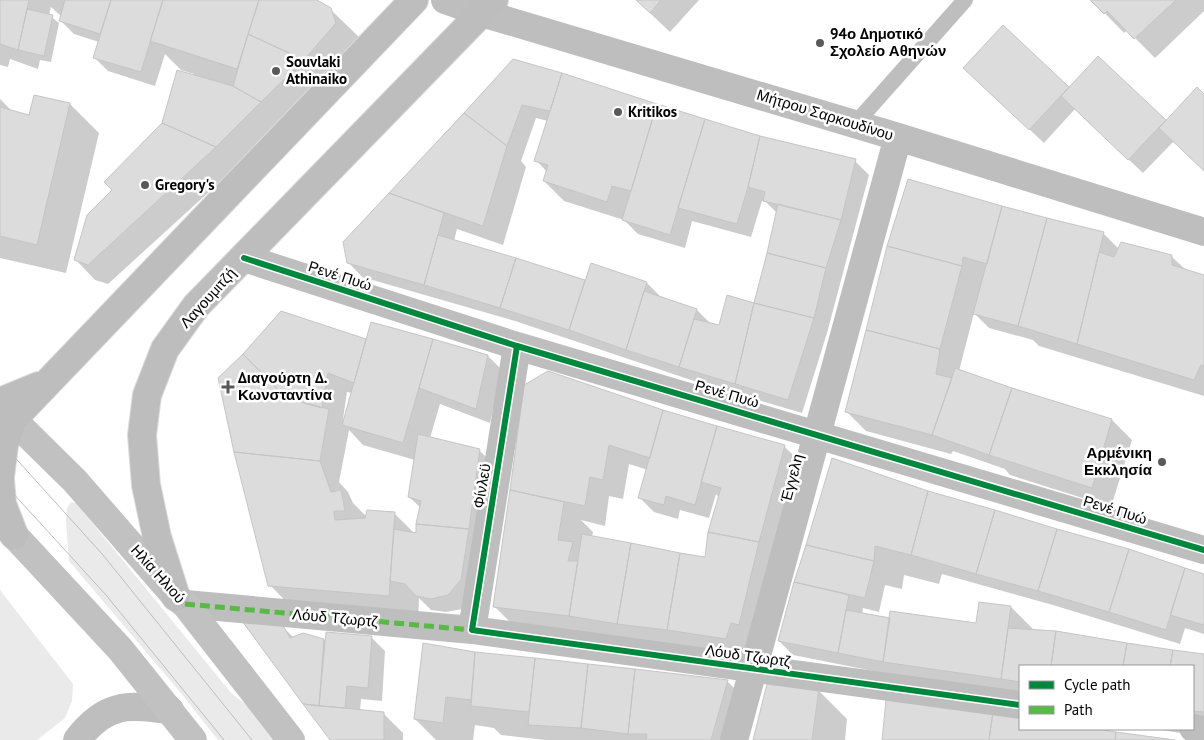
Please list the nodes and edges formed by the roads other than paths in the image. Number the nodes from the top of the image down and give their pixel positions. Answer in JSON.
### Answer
{"nodes":[{"id":1,"x":414,"y":0,"type":"edge"},
{"id":2,"x":445,"y":0,"type":"edge"},
{"id":3,"x":964,"y":0,"type":"edge"},
{"id":4,"x":488,"y":6,"type":"edge"},
{"id":5,"x":855,"y":124,"type":"junction"},
{"id":6,"x":898,"y":136,"type":"junction"},
{"id":7,"x":1204,"y":232,"type":"edge"},
{"id":8,"x":244,"y":258,"type":"junction"},
{"id":9,"x":517,"y":346,"type":"junction"},
{"id":10,"x":4,"y":410,"type":"edge"},
{"id":11,"x":817,"y":434,"type":"junction"},
{"id":12,"x":0,"y":479,"type":"edge"},
{"id":13,"x":7,"y":528,"type":"edge"},
{"id":14,"x":1204,"y":550,"type":"edge"},
{"id":15,"x":181,"y":600,"type":"junction"},
{"id":16,"x":472,"y":630,"type":"junction"},
{"id":17,"x":754,"y":669,"type":"junction"},
{"id":18,"x":1019,"y":705,"type":"edge"},
{"id":19,"x":170,"y":710,"type":"junction"},
{"id":20,"x":77,"y":740,"type":"edge"},
{"id":21,"x":193,"y":740,"type":"edge"},
{"id":22,"x":291,"y":740,"type":"edge"},
{"id":23,"x":734,"y":740,"type":"edge"}],
"edges":[{"from":1,"to":10,"type":"main road"},
{"from":2,"to":4,"type":"street","name":"Μήτρου Σαρκουδίνου"},
{"from":3,"to":5,"type":"lane"},
{"from":4,"to":5,"type":"street","name":"Μήτρου Σαρκουδίνου"},
{"from":4,"to":8,"type":"main road","name":"Λαγουμιτζή"},
{"from":5,"to":6,"type":"street","name":"Μήτρου Σαρκουδίνου"},
{"from":6,"to":7,"type":"street","name":"Μήτρου Σαρκουδίνου"},
{"from":6,"to":11,"type":"street","name":"Έγγελη"},
{"from":8,"to":9,"type":"street","name":"Ρενέ Πυώ"},
{"from":8,"to":15,"type":"main road","name":"Λαγουμιτζή"},
{"from":9,"to":11,"type":"street","name":"Ρενέ Πυώ"},
{"from":9,"to":16,"type":"street","name":"Φίνλεϋ"},
{"from":10,"to":12,"type":"main road"},
{"from":10,"to":15,"type":"main road","name":"Ηλία Ηλιού"},
{"from":11,"to":14,"type":"street","name":"Ρενέ Πυώ"},
{"from":11,"to":17,"type":"street","name":"Έγγελη"},
{"from":12,"to":13,"type":"main road"},
{"from":13,"to":19,"type":"main road"},
{"from":15,"to":16,"type":"street","name":"Λόυδ Τζωρτζ"},
{"from":15,"to":22,"type":"main road","name":"Ηλία Ηλιού"},
{"from":16,"to":17,"type":"street","name":"Λόυδ Τζωρτζ"},
{"from":17,"to":18,"type":"street","name":"Λόυδ Τζωρτζ"},
{"from":17,"to":23,"type":"street","name":"Έγγελη"},
{"from":19,"to":20,"type":"street"},
{"from":19,"to":21,"type":"main road"}]}
